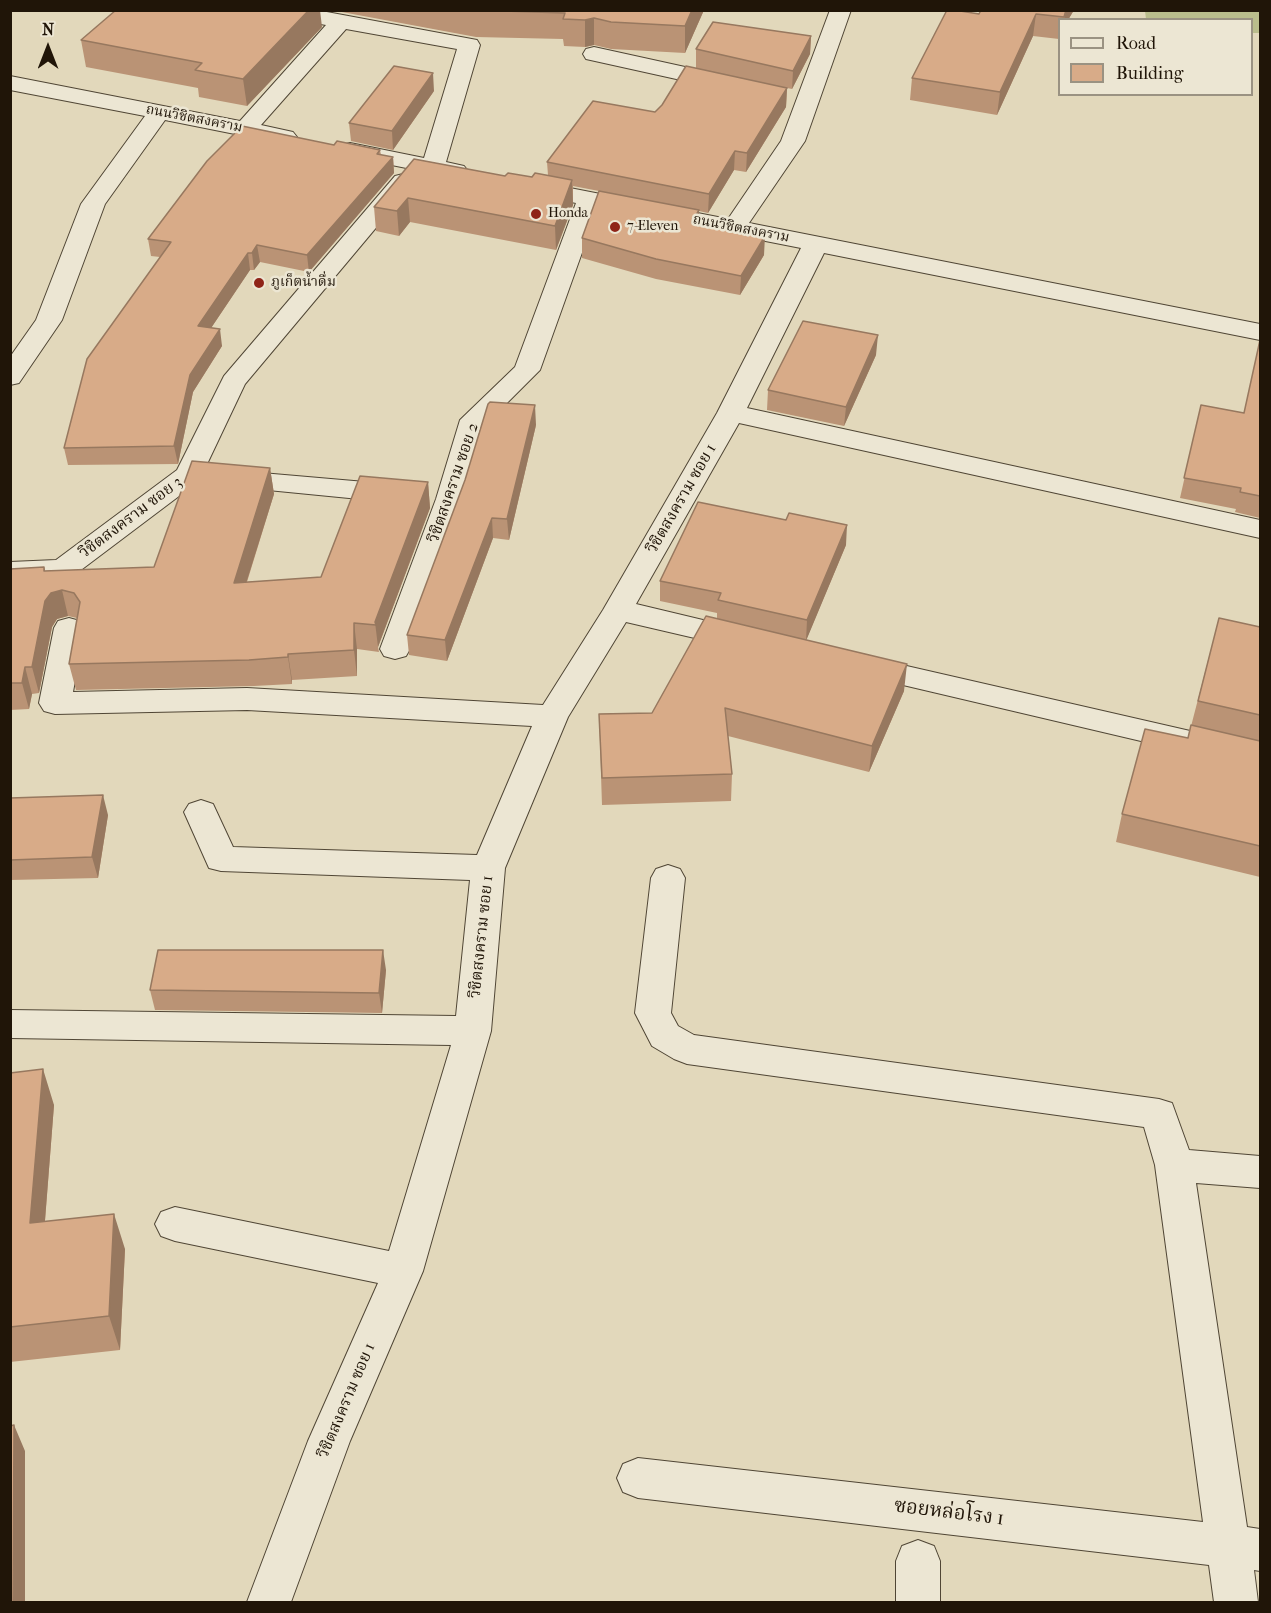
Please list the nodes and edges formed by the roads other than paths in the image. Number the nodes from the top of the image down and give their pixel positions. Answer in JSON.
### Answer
{"nodes":[{"id":1,"x":278,"y":10,"type":"edge"},
{"id":2,"x":841,"y":10,"type":"edge"},
{"id":3,"x":340,"y":22,"type":"junction"},
{"id":4,"x":594,"y":54,"type":"dead end"},
{"id":5,"x":10,"y":83,"type":"edge"},
{"id":6,"x":741,"y":87,"type":"edge"},
{"id":7,"x":159,"y":112,"type":"junction"},
{"id":8,"x":245,"y":130,"type":"junction"},
{"id":9,"x":426,"y":165,"type":"junction"},
{"id":10,"x":478,"y":176,"type":"edge"},
{"id":11,"x":511,"y":183,"type":"edge"},
{"id":12,"x":589,"y":200,"type":"junction"},
{"id":13,"x":734,"y":228,"type":"junction"},
{"id":14,"x":816,"y":244,"type":"junction"},
{"id":15,"x":1260,"y":332,"type":"edge"},
{"id":16,"x":10,"y":377,"type":"edge"},
{"id":17,"x":731,"y":413,"type":"junction"},
{"id":18,"x":189,"y":475,"type":"junction"},
{"id":19,"x":450,"y":499,"type":"junction"},
{"id":20,"x":1260,"y":529,"type":"edge"},
{"id":21,"x":10,"y":572,"type":"edge"},
{"id":22,"x":618,"y":610,"type":"junction"},
{"id":23,"x":69,"y":628,"type":"dead end"},
{"id":24,"x":770,"y":645,"type":"edge"},
{"id":25,"x":395,"y":649,"type":"dead end"},
{"id":26,"x":840,"y":661,"type":"edge"},
{"id":27,"x":552,"y":716,"type":"junction"},
{"id":28,"x":1260,"y":758,"type":"edge"},
{"id":29,"x":201,"y":812,"type":"dead end"},
{"id":30,"x":488,"y":868,"type":"junction"},
{"id":31,"x":668,"y":878,"type":"dead end"},
{"id":32,"x":10,"y":1024,"type":"edge"},
{"id":33,"x":473,"y":1031,"type":"junction"},
{"id":34,"x":1174,"y":1165,"type":"junction"},
{"id":35,"x":1260,"y":1172,"type":"edge"},
{"id":36,"x":176,"y":1224,"type":"dead end"},
{"id":37,"x":403,"y":1271,"type":"junction"},
{"id":38,"x":638,"y":1478,"type":"dead end"},
{"id":39,"x":1244,"y":1549,"type":"edge"},
{"id":40,"x":269,"y":1602,"type":"edge"},
{"id":41,"x":1236,"y":1602,"type":"edge"}],
"edges":[{"from":1,"to":3,"type":"street"},
{"from":2,"to":13,"type":"street"},
{"from":3,"to":8,"type":"street"},
{"from":3,"to":9,"type":"street"},
{"from":4,"to":6,"type":"street"},
{"from":5,"to":7,"type":"street","name":"ถนนวิชิตสงคราม"},
{"from":7,"to":8,"type":"street","name":"ถนนวิชิตสงคราม"},
{"from":7,"to":16,"type":"street"},
{"from":8,"to":9,"type":"street","name":"ถนนวิชิตสงคราม"},
{"from":9,"to":10,"type":"street","name":"ถนนวิชิตสงคราม"},
{"from":9,"to":18,"type":"street","name":"วิชิตสงคราม ซอย 3"},
{"from":11,"to":12,"type":"street","name":"ถนนวิชิตสงคราม"},
{"from":12,"to":13,"type":"street","name":"ถนนวิชิตสงคราม"},
{"from":12,"to":19,"type":"street","name":"วิชิตสงคราม ซอย 2"},
{"from":13,"to":14,"type":"street","name":"ถนนวิชิตสงคราม"},
{"from":14,"to":15,"type":"street","name":"ถนนวิชิตสงคราม"},
{"from":14,"to":17,"type":"street","name":"วิชิตสงคราม ซอย 1"},
{"from":17,"to":20,"type":"street"},
{"from":17,"to":22,"type":"street","name":"วิชิตสงคราม ซอย 1"},
{"from":18,"to":19,"type":"street"},
{"from":18,"to":21,"type":"street","name":"วิชิตสงคราม ซอย 3"},
{"from":19,"to":25,"type":"street","name":"วิชิตสงคราม ซอย 2"},
{"from":22,"to":24,"type":"street"},
{"from":22,"to":27,"type":"street","name":"วิชิตสงคราม ซอย 1"},
{"from":23,"to":27,"type":"street"},
{"from":26,"to":28,"type":"street"},
{"from":27,"to":30,"type":"street","name":"วิชิตสงคราม ซอย 1"},
{"from":29,"to":30,"type":"street"},
{"from":30,"to":33,"type":"street","name":"วิชิตสงคราม ซอย 1"},
{"from":31,"to":34,"type":"street"},
{"from":32,"to":33,"type":"street"},
{"from":33,"to":37,"type":"street","name":"วิชิตสงคราม ซอย 1"},
{"from":34,"to":35,"type":"street"},
{"from":34,"to":39,"type":"street"},
{"from":36,"to":37,"type":"street"},
{"from":37,"to":40,"type":"street","name":"วิชิตสงคราม ซอย 1"},
{"from":38,"to":39,"type":"street","name":"ซอยหล่อโรง 1"},
{"from":39,"to":41,"type":"street"}]}
